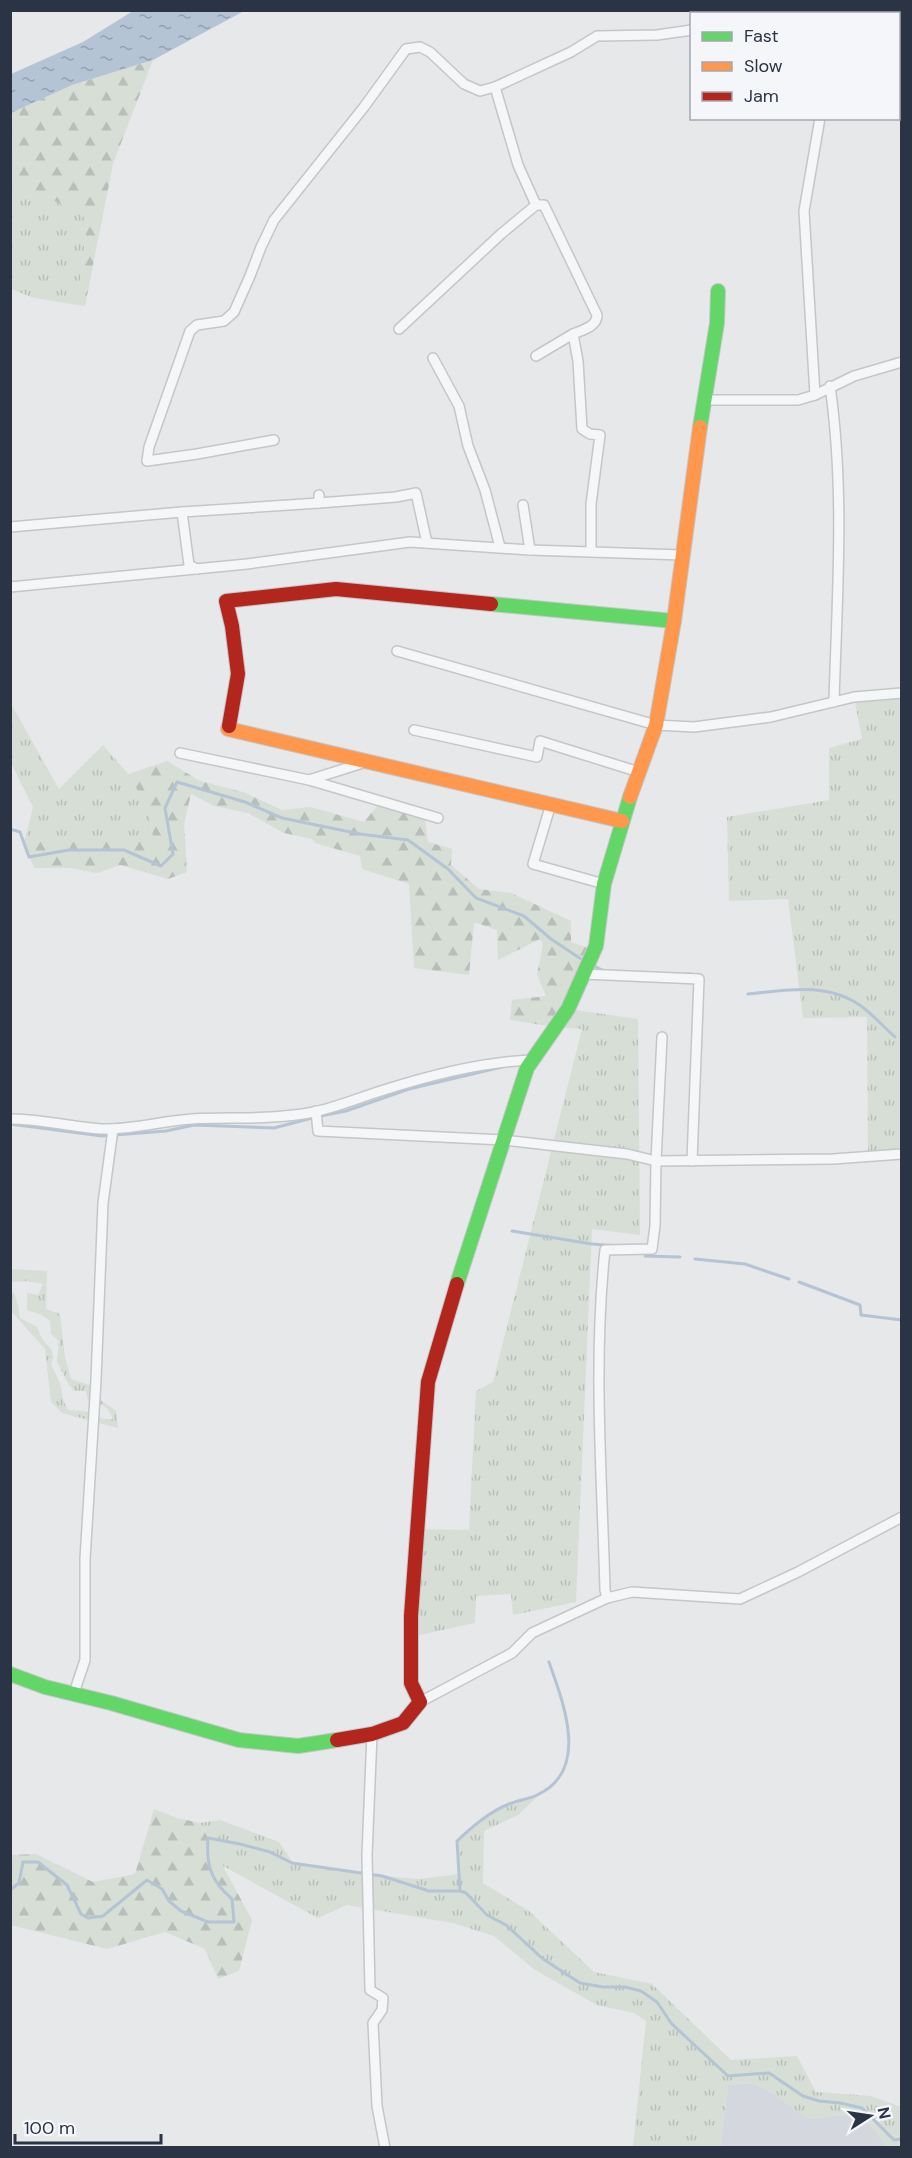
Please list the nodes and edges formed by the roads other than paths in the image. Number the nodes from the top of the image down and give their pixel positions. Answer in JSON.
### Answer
{"nodes":[{"id":1,"x":690,"y":30,"type":"edge"},
{"id":2,"x":495,"y":87,"type":"junction"},
{"id":3,"x":820,"y":120,"type":"edge"},
{"id":4,"x":536,"y":205,"type":"junction"},
{"id":5,"x":718,"y":291,"type":"dead end"},
{"id":6,"x":399,"y":329,"type":"dead end"},
{"id":7,"x":573,"y":334,"type":"junction"},
{"id":8,"x":536,"y":356,"type":"dead end"},
{"id":9,"x":433,"y":358,"type":"dead end"},
{"id":10,"x":902,"y":362,"type":"edge"},
{"id":11,"x":830,"y":386,"type":"junction"},
{"id":12,"x":815,"y":395,"type":"junction"},
{"id":13,"x":705,"y":400,"type":"junction"},
{"id":14,"x":274,"y":440,"type":"dead end"},
{"id":15,"x":523,"y":505,"type":"dead end"},
{"id":16,"x":182,"y":512,"type":"junction"},
{"id":17,"x":10,"y":527,"type":"edge"},
{"id":18,"x":428,"y":543,"type":"junction"},
{"id":19,"x":500,"y":547,"type":"junction"},
{"id":20,"x":530,"y":550,"type":"junction"},
{"id":21,"x":591,"y":551,"type":"junction"},
{"id":22,"x":682,"y":555,"type":"junction"},
{"id":23,"x":197,"y":569,"type":"junction"},
{"id":24,"x":10,"y":587,"type":"edge"},
{"id":25,"x":674,"y":621,"type":"junction"},
{"id":26,"x":397,"y":651,"type":"dead end"},
{"id":27,"x":902,"y":693,"type":"edge"},
{"id":28,"x":834,"y":702,"type":"junction"},
{"id":29,"x":656,"y":725,"type":"junction"},
{"id":30,"x":414,"y":730,"type":"dead end"},
{"id":31,"x":180,"y":753,"type":"dead end"},
{"id":32,"x":371,"y":761,"type":"junction"},
{"id":33,"x":639,"y":772,"type":"junction"},
{"id":34,"x":309,"y":780,"type":"junction"},
{"id":35,"x":550,"y":804,"type":"junction"},
{"id":36,"x":438,"y":818,"type":"dead end"},
{"id":37,"x":622,"y":821,"type":"junction"},
{"id":38,"x":604,"y":884,"type":"junction"},
{"id":39,"x":583,"y":974,"type":"junction"},
{"id":40,"x":662,"y":1037,"type":"dead end"},
{"id":41,"x":531,"y":1060,"type":"junction"},
{"id":42,"x":316,"y":1112,"type":"junction"},
{"id":43,"x":10,"y":1119,"type":"edge"},
{"id":44,"x":113,"y":1129,"type":"junction"},
{"id":45,"x":503,"y":1140,"type":"junction"},
{"id":46,"x":902,"y":1154,"type":"edge"},
{"id":47,"x":656,"y":1161,"type":"junction"},
{"id":48,"x":692,"y":1161,"type":"junction"},
{"id":49,"x":902,"y":1517,"type":"edge"},
{"id":50,"x":607,"y":1598,"type":"junction"},
{"id":51,"x":10,"y":1674,"type":"edge"},
{"id":52,"x":74,"y":1693,"type":"junction"},
{"id":53,"x":420,"y":1702,"type":"junction"},
{"id":54,"x":372,"y":1734,"type":"junction"},
{"id":55,"x":385,"y":2148,"type":"edge"}],
"edges":[{"from":1,"to":2,"type":"street"},
{"from":2,"to":4,"type":"street"},
{"from":2,"to":14,"type":"street"},
{"from":3,"to":12,"type":"street"},
{"from":4,"to":6,"type":"street"},
{"from":4,"to":7,"type":"street"},
{"from":5,"to":13,"type":"street"},
{"from":7,"to":8,"type":"street"},
{"from":7,"to":21,"type":"street"},
{"from":9,"to":19,"type":"street"},
{"from":10,"to":11,"type":"street"},
{"from":11,"to":12,"type":"street"},
{"from":11,"to":28,"type":"street"},
{"from":12,"to":13,"type":"street"},
{"from":13,"to":22,"type":"street"},
{"from":15,"to":20,"type":"street"},
{"from":16,"to":17,"type":"street"},
{"from":16,"to":18,"type":"street"},
{"from":16,"to":23,"type":"street"},
{"from":18,"to":19,"type":"street"},
{"from":18,"to":23,"type":"street"},
{"from":19,"to":20,"type":"street"},
{"from":20,"to":21,"type":"street"},
{"from":21,"to":22,"type":"street"},
{"from":22,"to":25,"type":"street"},
{"from":23,"to":24,"type":"street"},
{"from":25,"to":29,"type":"street"},
{"from":25,"to":32,"type":"street"},
{"from":26,"to":29,"type":"street"},
{"from":27,"to":28,"type":"street"},
{"from":28,"to":29,"type":"street"},
{"from":29,"to":33,"type":"street"},
{"from":30,"to":33,"type":"street"},
{"from":31,"to":34,"type":"street"},
{"from":32,"to":34,"type":"street"},
{"from":32,"to":35,"type":"street"},
{"from":33,"to":37,"type":"street"},
{"from":34,"to":36,"type":"street"},
{"from":35,"to":37,"type":"street"},
{"from":35,"to":38,"type":"street"},
{"from":37,"to":38,"type":"street"},
{"from":38,"to":39,"type":"street"},
{"from":39,"to":41,"type":"street"},
{"from":39,"to":48,"type":"street"},
{"from":40,"to":47,"type":"street"},
{"from":41,"to":42,"type":"street"},
{"from":41,"to":45,"type":"street"},
{"from":42,"to":44,"type":"street"},
{"from":42,"to":45,"type":"street"},
{"from":43,"to":44,"type":"street"},
{"from":44,"to":52,"type":"street"},
{"from":45,"to":47,"type":"street"},
{"from":45,"to":53,"type":"street"},
{"from":46,"to":48,"type":"street"},
{"from":47,"to":48,"type":"street"},
{"from":47,"to":50,"type":"street"},
{"from":49,"to":50,"type":"street"},
{"from":50,"to":53,"type":"street"},
{"from":51,"to":52,"type":"street"},
{"from":52,"to":54,"type":"street"},
{"from":53,"to":54,"type":"street"},
{"from":54,"to":55,"type":"street"}]}
